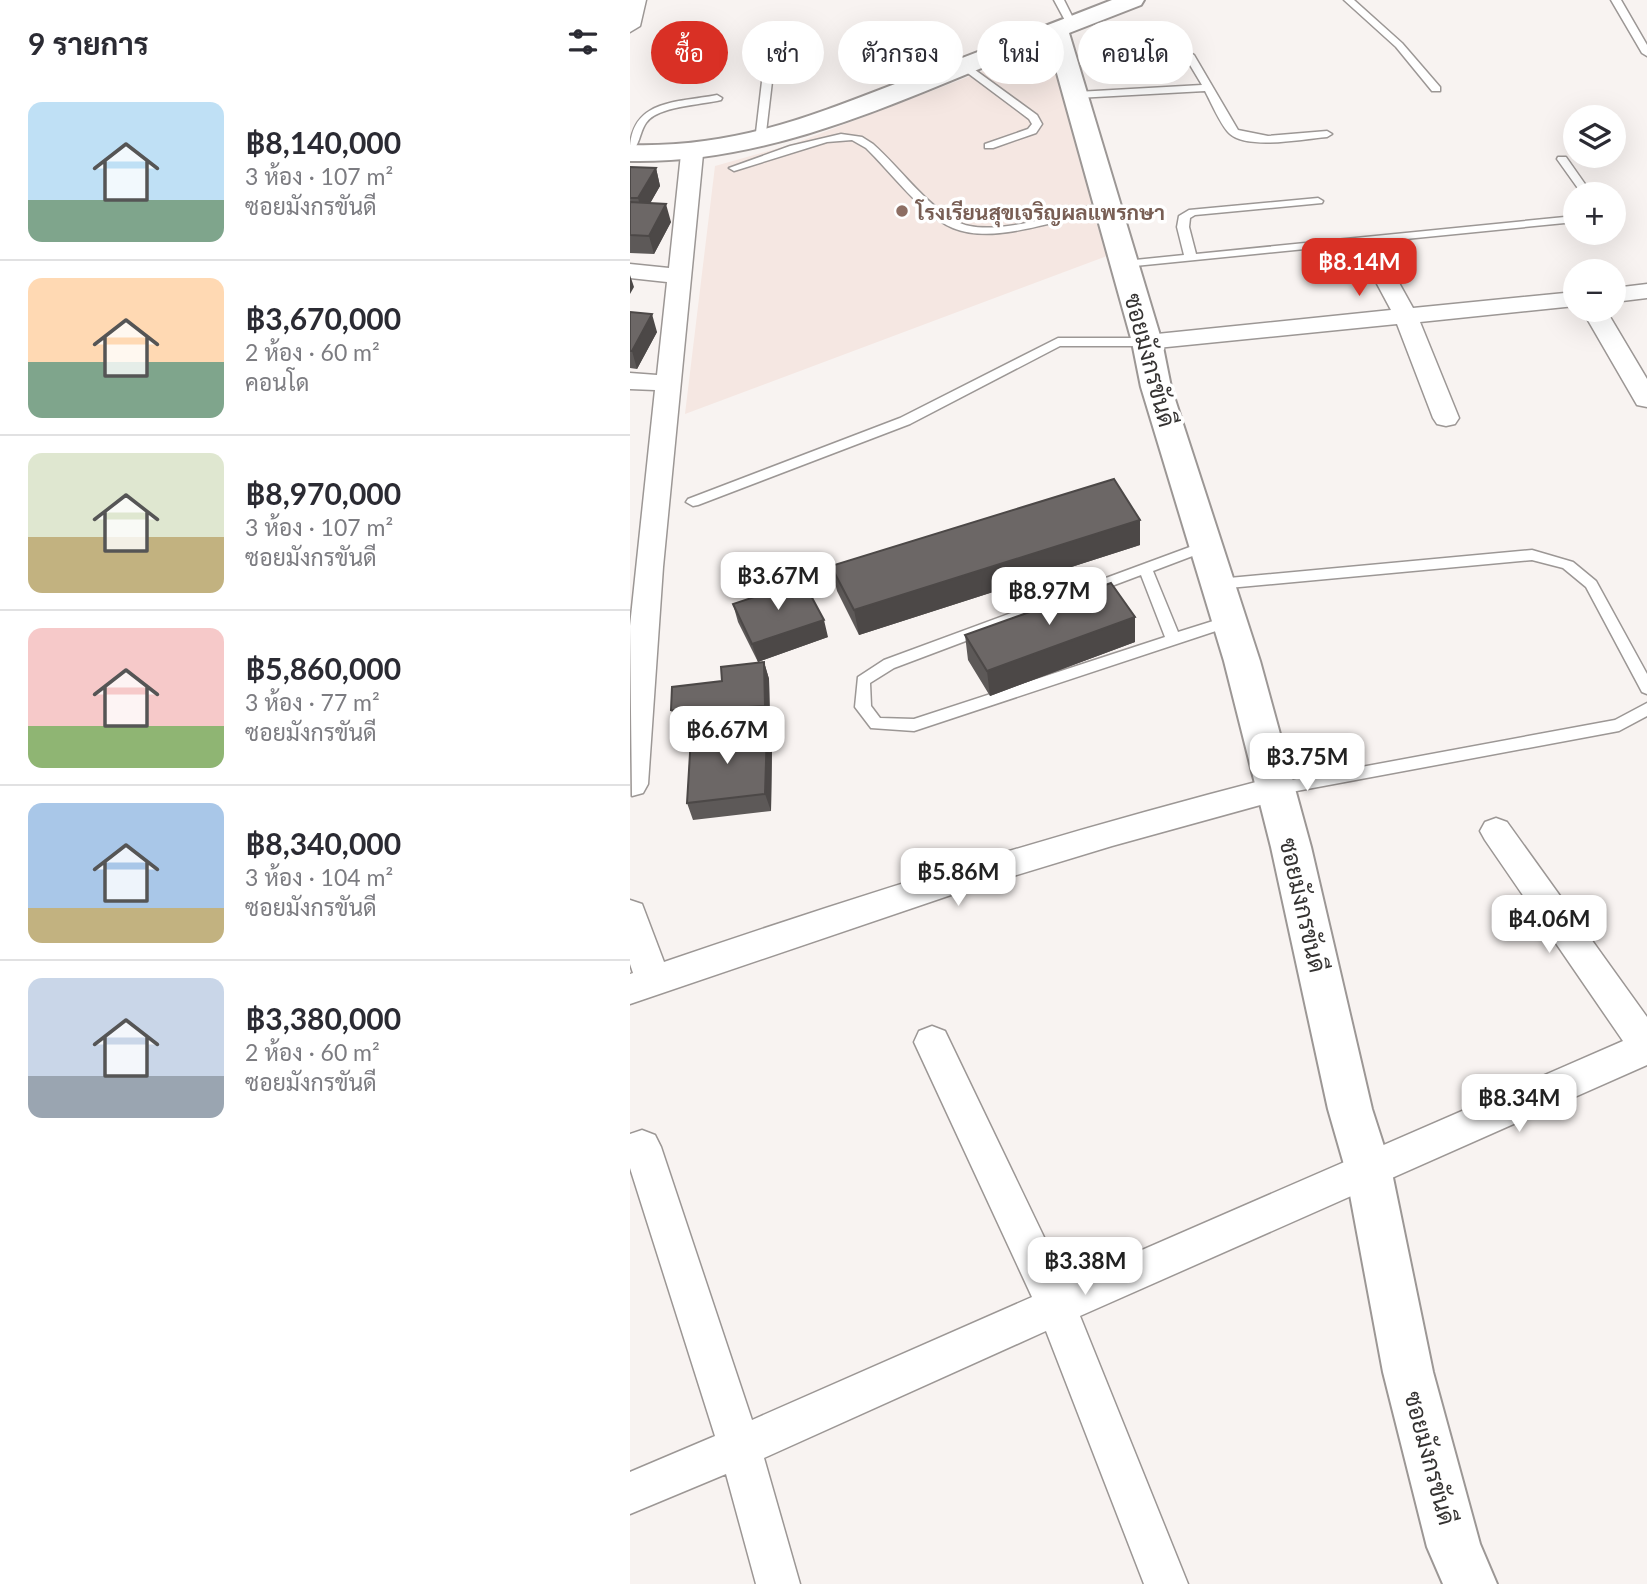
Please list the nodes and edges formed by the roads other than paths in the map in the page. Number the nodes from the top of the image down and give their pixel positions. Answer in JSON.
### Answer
{"nodes":[{"id":1,"x":1133,"y":0,"type":"edge"},
{"id":2,"x":1349,"y":0,"type":"edge"},
{"id":3,"x":1616,"y":0,"type":"edge"},
{"id":4,"x":1062,"y":18,"type":"edge"},
{"id":5,"x":1647,"y":53,"type":"edge"},
{"id":6,"x":1193,"y":62,"type":"edge"},
{"id":7,"x":964,"y":66,"type":"junction"},
{"id":8,"x":767,"y":84,"type":"edge"},
{"id":9,"x":1207,"y":88,"type":"junction"},
{"id":10,"x":1436,"y":89,"type":"dead end"},
{"id":11,"x":1077,"y":95,"type":"junction"},
{"id":12,"x":717,"y":98,"type":"dead end"},
{"id":13,"x":1327,"y":134,"type":"dead end"},
{"id":14,"x":760,"y":141,"type":"junction"},
{"id":15,"x":989,"y":146,"type":"dead end"},
{"id":16,"x":630,"y":151,"type":"edge"},
{"id":17,"x":692,"y":154,"type":"junction"},
{"id":18,"x":1562,"y":159,"type":"dead end"},
{"id":19,"x":734,"y":168,"type":"dead end"},
{"id":20,"x":1578,"y":182,"type":"edge"},
{"id":21,"x":1318,"y":201,"type":"dead end"},
{"id":22,"x":1109,"y":204,"type":"junction"},
{"id":23,"x":1563,"y":220,"type":"edge"},
{"id":24,"x":1373,"y":254,"type":"dead end"},
{"id":25,"x":1191,"y":258,"type":"junction"},
{"id":26,"x":1125,"y":264,"type":"junction"},
{"id":27,"x":630,"y":271,"type":"edge"},
{"id":28,"x":679,"y":276,"type":"junction"},
{"id":29,"x":1647,"y":291,"type":"edge"},
{"id":30,"x":1626,"y":294,"type":"edge"},
{"id":31,"x":1563,"y":300,"type":"edge"},
{"id":32,"x":1406,"y":316,"type":"junction"},
{"id":33,"x":1601,"y":322,"type":"edge"},
{"id":34,"x":1147,"y":342,"type":"junction"},
{"id":35,"x":630,"y":381,"type":"edge"},
{"id":36,"x":668,"y":383,"type":"junction"},
{"id":37,"x":1646,"y":399,"type":"edge"},
{"id":38,"x":1446,"y":418,"type":"dead end"},
{"id":39,"x":693,"y":502,"type":"dead end"},
{"id":40,"x":641,"y":525,"type":"edge"},
{"id":41,"x":1206,"y":546,"type":"junction"},
{"id":42,"x":1145,"y":568,"type":"junction"},
{"id":43,"x":1217,"y":584,"type":"junction"},
{"id":44,"x":1229,"y":621,"type":"junction"},
{"id":45,"x":1174,"y":640,"type":"junction"},
{"id":46,"x":1647,"y":688,"type":"edge"},
{"id":47,"x":634,"y":692,"type":"edge"},
{"id":48,"x":1647,"y":709,"type":"edge"},
{"id":49,"x":632,"y":784,"type":"dead end"},
{"id":50,"x":1275,"y":789,"type":"junction"},
{"id":51,"x":1496,"y":831,"type":"dead end"},
{"id":52,"x":630,"y":914,"type":"edge"},
{"id":53,"x":642,"y":985,"type":"edge"},
{"id":54,"x":932,"y":1042,"type":"dead end"},
{"id":55,"x":1647,"y":1047,"type":"edge"},
{"id":56,"x":642,"y":1147,"type":"dead end"},
{"id":57,"x":1368,"y":1168,"type":"junction"},
{"id":58,"x":1056,"y":1307,"type":"junction"},
{"id":59,"x":740,"y":1447,"type":"junction"},
{"id":60,"x":630,"y":1493,"type":"edge"},
{"id":61,"x":778,"y":1584,"type":"edge"},
{"id":62,"x":1166,"y":1584,"type":"edge"},
{"id":63,"x":1470,"y":1584,"type":"edge"}],
"edges":[{"from":1,"to":4,"type":"street"},
{"from":2,"to":10,"type":"lane"},
{"from":3,"to":5,"type":"lane"},
{"from":4,"to":7,"type":"street"},
{"from":4,"to":11,"type":"street","name":"ซอยมังกรขันดี"},
{"from":6,"to":9,"type":"lane"},
{"from":7,"to":14,"type":"street"},
{"from":7,"to":15,"type":"lane"},
{"from":8,"to":14,"type":"lane"},
{"from":9,"to":11,"type":"lane"},
{"from":9,"to":13,"type":"lane"},
{"from":11,"to":22,"type":"street","name":"ซอยมังกรขันดี"},
{"from":12,"to":16,"type":"lane"},
{"from":14,"to":17,"type":"street"},
{"from":16,"to":17,"type":"street"},
{"from":17,"to":28,"type":"street"},
{"from":18,"to":20,"type":"lane"},
{"from":19,"to":22,"type":"lane"},
{"from":21,"to":25,"type":"lane"},
{"from":22,"to":26,"type":"street","name":"ซอยมังกรขันดี"},
{"from":23,"to":25,"type":"lane"},
{"from":24,"to":32,"type":"street"},
{"from":25,"to":26,"type":"lane"},
{"from":26,"to":34,"type":"street","name":"ซอยมังกรขันดี"},
{"from":27,"to":28,"type":"street"},
{"from":28,"to":36,"type":"street"},
{"from":29,"to":30,"type":"street"},
{"from":31,"to":32,"type":"street"},
{"from":32,"to":34,"type":"street"},
{"from":32,"to":38,"type":"street"},
{"from":33,"to":37,"type":"street"},
{"from":34,"to":39,"type":"lane"},
{"from":34,"to":41,"type":"street","name":"ซอยมังกรขันดี"},
{"from":35,"to":36,"type":"street"},
{"from":36,"to":40,"type":"street"},
{"from":40,"to":47,"type":"street"},
{"from":41,"to":42,"type":"lane"},
{"from":41,"to":43,"type":"street","name":"ซอยมังกรขันดี"},
{"from":42,"to":45,"type":"lane"},
{"from":42,"to":45,"type":"lane"},
{"from":43,"to":44,"type":"street","name":"ซอยมังกรขันดี"},
{"from":43,"to":46,"type":"lane"},
{"from":44,"to":45,"type":"lane"},
{"from":44,"to":50,"type":"street","name":"ซอยมังกรขันดี"},
{"from":47,"to":49,"type":"street"},
{"from":48,"to":50,"type":"lane"},
{"from":50,"to":53,"type":"street"},
{"from":50,"to":57,"type":"street","name":"ซอยมังกรขันดี"},
{"from":51,"to":55,"type":"street"},
{"from":52,"to":53,"type":"street"},
{"from":54,"to":58,"type":"street"},
{"from":55,"to":57,"type":"street"},
{"from":56,"to":59,"type":"street"},
{"from":57,"to":58,"type":"street"},
{"from":57,"to":63,"type":"street","name":"ซอยมังกรขันดี"},
{"from":58,"to":59,"type":"street"},
{"from":58,"to":62,"type":"street"},
{"from":59,"to":60,"type":"street"},
{"from":59,"to":61,"type":"street"}]}
